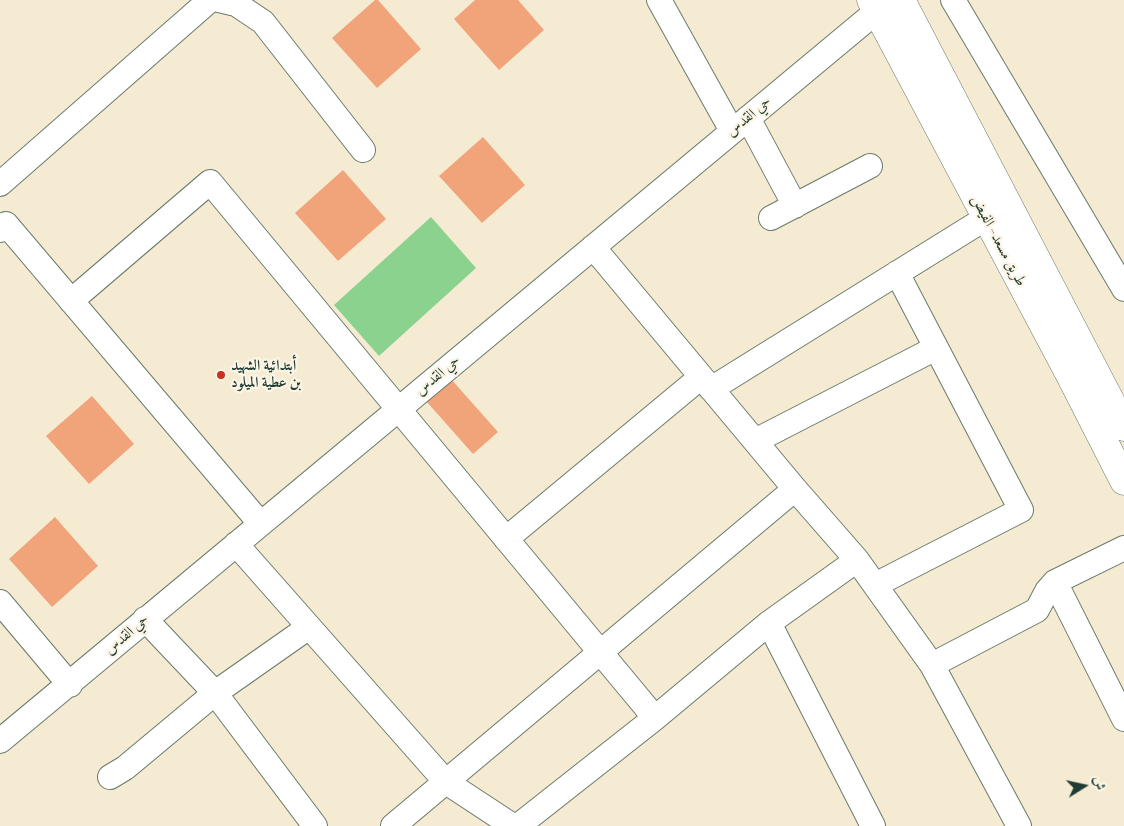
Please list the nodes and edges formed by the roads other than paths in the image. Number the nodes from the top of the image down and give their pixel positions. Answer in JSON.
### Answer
{"nodes":[{"id":1,"x":210,"y":0,"type":"edge"},
{"id":2,"x":220,"y":0,"type":"edge"},
{"id":3,"x":659,"y":0,"type":"edge"},
{"id":4,"x":953,"y":0,"type":"edge"},
{"id":5,"x":903,"y":1,"type":"edge"},
{"id":6,"x":874,"y":6,"type":"edge"},
{"id":7,"x":740,"y":124,"type":"junction"},
{"id":8,"x":363,"y":150,"type":"dead end"},
{"id":9,"x":870,"y":166,"type":"dead end"},
{"id":10,"x":0,"y":184,"type":"edge"},
{"id":11,"x":795,"y":206,"type":"junction"},
{"id":12,"x":770,"y":218,"type":"dead end"},
{"id":13,"x":986,"y":218,"type":"junction"},
{"id":14,"x":0,"y":230,"type":"edge"},
{"id":15,"x":593,"y":247,"type":"junction"},
{"id":16,"x":897,"y":273,"type":"junction"},
{"id":17,"x":1124,"y":289,"type":"edge"},
{"id":18,"x":71,"y":301,"type":"junction"},
{"id":19,"x":936,"y":348,"type":"junction"},
{"id":20,"x":706,"y":383,"type":"junction"},
{"id":21,"x":398,"y":409,"type":"junction"},
{"id":22,"x":1124,"y":427,"type":"edge"},
{"id":23,"x":755,"y":441,"type":"junction"},
{"id":24,"x":1124,"y":481,"type":"edge"},
{"id":25,"x":795,"y":489,"type":"junction"},
{"id":26,"x":260,"y":523,"type":"junction"},
{"id":27,"x":506,"y":539,"type":"junction"},
{"id":28,"x":236,"y":544,"type":"junction"},
{"id":29,"x":1124,"y":548,"type":"edge"},
{"id":30,"x":857,"y":560,"type":"junction"},
{"id":31,"x":1056,"y":582,"type":"junction"},
{"id":32,"x":875,"y":584,"type":"junction"},
{"id":33,"x":0,"y":602,"type":"edge"},
{"id":34,"x":145,"y":619,"type":"junction"},
{"id":35,"x":769,"y":623,"type":"junction"},
{"id":36,"x":309,"y":627,"type":"junction"},
{"id":37,"x":600,"y":652,"type":"junction"},
{"id":38,"x":932,"y":665,"type":"junction"},
{"id":39,"x":70,"y":685,"type":"junction"},
{"id":40,"x":215,"y":694,"type":"junction"},
{"id":41,"x":654,"y":718,"type":"junction"},
{"id":42,"x":1124,"y":719,"type":"edge"},
{"id":43,"x":0,"y":742,"type":"edge"},
{"id":44,"x":110,"y":777,"type":"dead end"},
{"id":45,"x":446,"y":782,"type":"junction"},
{"id":46,"x":315,"y":826,"type":"edge"},
{"id":47,"x":393,"y":826,"type":"edge"},
{"id":48,"x":513,"y":826,"type":"edge"},
{"id":49,"x":518,"y":826,"type":"edge"},
{"id":50,"x":872,"y":826,"type":"edge"},
{"id":51,"x":1019,"y":826,"type":"edge"}],
"edges":[{"from":1,"to":10,"type":"street"},
{"from":2,"to":8,"type":"street"},
{"from":3,"to":7,"type":"street"},
{"from":4,"to":17,"type":"street"},
{"from":5,"to":6,"type":"street","name":"حي القدس"},
{"from":5,"to":22,"type":"main road","name":"طريق مسعد - الفيض"},
{"from":6,"to":7,"type":"street","name":"حي القدس"},
{"from":6,"to":13,"type":"main road","name":"طريق مسعد - الفيض"},
{"from":7,"to":11,"type":"street"},
{"from":7,"to":15,"type":"street","name":"حي القدس"},
{"from":9,"to":11,"type":"street"},
{"from":11,"to":12,"type":"street"},
{"from":13,"to":16,"type":"street"},
{"from":13,"to":24,"type":"main road","name":"طريق مسعد - الفيض"},
{"from":14,"to":18,"type":"street"},
{"from":15,"to":20,"type":"street"},
{"from":15,"to":21,"type":"street","name":"حي القدس"},
{"from":16,"to":19,"type":"street"},
{"from":16,"to":20,"type":"street"},
{"from":18,"to":21,"type":"street"},
{"from":18,"to":26,"type":"street"},
{"from":19,"to":23,"type":"street"},
{"from":19,"to":32,"type":"street"},
{"from":20,"to":23,"type":"street"},
{"from":20,"to":27,"type":"street"},
{"from":21,"to":26,"type":"street","name":"حي القدس"},
{"from":21,"to":27,"type":"street"},
{"from":23,"to":25,"type":"street"},
{"from":25,"to":30,"type":"street"},
{"from":25,"to":37,"type":"street"},
{"from":26,"to":28,"type":"street","name":"حي القدس"},
{"from":27,"to":37,"type":"street"},
{"from":28,"to":34,"type":"street","name":"حي القدس"},
{"from":28,"to":36,"type":"street"},
{"from":29,"to":31,"type":"street"},
{"from":30,"to":32,"type":"street"},
{"from":30,"to":35,"type":"street"},
{"from":31,"to":38,"type":"street"},
{"from":31,"to":42,"type":"street"},
{"from":32,"to":38,"type":"street"},
{"from":33,"to":39,"type":"street"},
{"from":34,"to":39,"type":"street","name":"حي القدس"},
{"from":34,"to":40,"type":"street"},
{"from":35,"to":41,"type":"street"},
{"from":35,"to":50,"type":"street"},
{"from":36,"to":40,"type":"street"},
{"from":36,"to":45,"type":"street"},
{"from":37,"to":41,"type":"street"},
{"from":37,"to":45,"type":"street"},
{"from":38,"to":51,"type":"street"},
{"from":39,"to":43,"type":"street","name":"حي القدس"},
{"from":40,"to":44,"type":"street"},
{"from":40,"to":46,"type":"street"},
{"from":41,"to":49,"type":"street"},
{"from":45,"to":47,"type":"street"},
{"from":45,"to":48,"type":"street"}]}
